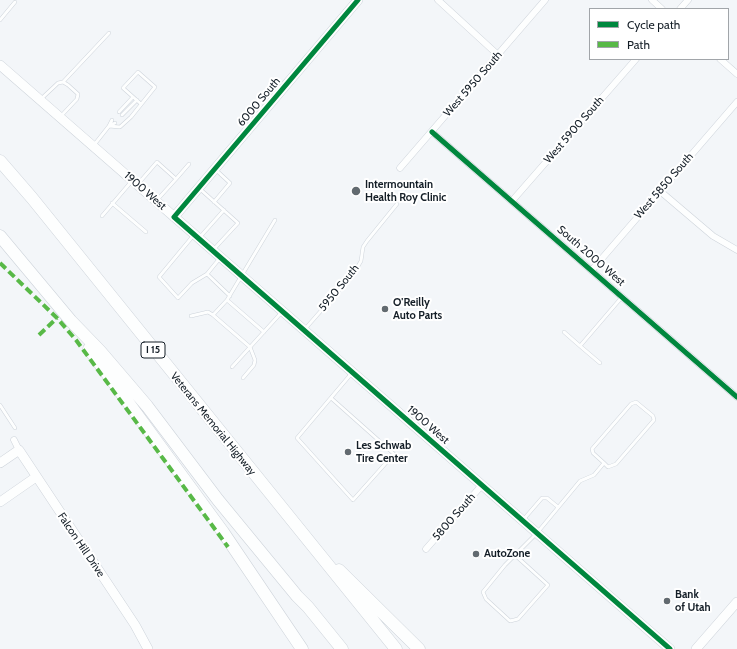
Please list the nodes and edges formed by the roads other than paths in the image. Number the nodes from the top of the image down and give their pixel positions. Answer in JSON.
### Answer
{"nodes":[{"id":1,"x":358,"y":0,"type":"edge"},
{"id":2,"x":438,"y":0,"type":"edge"},
{"id":3,"x":546,"y":0,"type":"edge"},
{"id":4,"x":652,"y":0,"type":"edge"},
{"id":5,"x":688,"y":0,"type":"edge"},
{"id":6,"x":15,"y":2,"type":"dead end"},
{"id":7,"x":661,"y":8,"type":"edge"},
{"id":8,"x":681,"y":8,"type":"edge"},
{"id":9,"x":0,"y":20,"type":"edge"},
{"id":10,"x":109,"y":33,"type":"dead end"},
{"id":11,"x":498,"y":55,"type":"junction"},
{"id":12,"x":635,"y":60,"type":"edge"},
{"id":13,"x":721,"y":60,"type":"edge"},
{"id":14,"x":0,"y":65,"type":"edge"},
{"id":15,"x":737,"y":74,"type":"edge"},
{"id":16,"x":63,"y":82,"type":"junction"},
{"id":17,"x":135,"y":98,"type":"junction"},
{"id":18,"x":40,"y":100,"type":"junction"},
{"id":19,"x":737,"y":102,"type":"edge"},
{"id":20,"x":141,"y":104,"type":"junction"},
{"id":21,"x":119,"y":112,"type":"dead end"},
{"id":22,"x":122,"y":115,"type":"dead end"},
{"id":23,"x":59,"y":117,"type":"junction"},
{"id":24,"x":112,"y":120,"type":"dead end"},
{"id":25,"x":115,"y":123,"type":"dead end"},
{"id":26,"x":109,"y":126,"type":"junction"},
{"id":27,"x":432,"y":132,"type":"junction"},
{"id":28,"x":93,"y":146,"type":"junction"},
{"id":29,"x":0,"y":161,"type":"edge"},
{"id":30,"x":189,"y":164,"type":"dead end"},
{"id":31,"x":400,"y":168,"type":"dead end"},
{"id":32,"x":214,"y":169,"type":"junction"},
{"id":33,"x":176,"y":178,"type":"junction"},
{"id":34,"x":135,"y":182,"type":"junction"},
{"id":35,"x":198,"y":188,"type":"junction"},
{"id":36,"x":660,"y":191,"type":"junction"},
{"id":37,"x":512,"y":200,"type":"junction"},
{"id":38,"x":156,"y":201,"type":"junction"},
{"id":39,"x":214,"y":202,"type":"junction"},
{"id":40,"x":112,"y":203,"type":"junction"},
{"id":41,"x":397,"y":204,"type":"dead end"},
{"id":42,"x":224,"y":210,"type":"junction"},
{"id":43,"x":102,"y":216,"type":"dead end"},
{"id":44,"x":174,"y":217,"type":"junction"},
{"id":45,"x":275,"y":220,"type":"dead end"},
{"id":46,"x":146,"y":232,"type":"dead end"},
{"id":47,"x":0,"y":236,"type":"edge"},
{"id":48,"x":197,"y":237,"type":"junction"},
{"id":49,"x":737,"y":250,"type":"edge"},
{"id":50,"x":213,"y":251,"type":"junction"},
{"id":51,"x":220,"y":258,"type":"junction"},
{"id":52,"x":592,"y":270,"type":"junction"},
{"id":53,"x":207,"y":274,"type":"junction"},
{"id":54,"x":241,"y":276,"type":"junction"},
{"id":55,"x":230,"y":296,"type":"junction"},
{"id":56,"x":622,"y":297,"type":"junction"},
{"id":57,"x":227,"y":300,"type":"junction"},
{"id":58,"x":282,"y":311,"type":"junction"},
{"id":59,"x":213,"y":315,"type":"junction"},
{"id":60,"x":191,"y":316,"type":"dead end"},
{"id":61,"x":71,"y":321,"type":"junction"},
{"id":62,"x":304,"y":330,"type":"junction"},
{"id":63,"x":264,"y":332,"type":"junction"},
{"id":64,"x":564,"y":332,"type":"dead end"},
{"id":65,"x":580,"y":346,"type":"junction"},
{"id":66,"x":250,"y":347,"type":"junction"},
{"id":67,"x":600,"y":363,"type":"dead end"},
{"id":68,"x":232,"y":367,"type":"dead end"},
{"id":69,"x":352,"y":372,"type":"junction"},
{"id":70,"x":243,"y":378,"type":"dead end"},
{"id":71,"x":737,"y":396,"type":"edge"},
{"id":72,"x":330,"y":398,"type":"junction"},
{"id":73,"x":0,"y":405,"type":"edge"},
{"id":74,"x":15,"y":428,"type":"dead end"},
{"id":75,"x":14,"y":440,"type":"dead end"},
{"id":76,"x":19,"y":450,"type":"junction"},
{"id":77,"x":0,"y":463,"type":"edge"},
{"id":78,"x":604,"y":463,"type":"junction"},
{"id":79,"x":36,"y":477,"type":"junction"},
{"id":80,"x":482,"y":485,"type":"junction"},
{"id":81,"x":0,"y":502,"type":"edge"},
{"id":82,"x":558,"y":507,"type":"junction"},
{"id":83,"x":523,"y":521,"type":"junction"},
{"id":84,"x":537,"y":533,"type":"junction"},
{"id":85,"x":306,"y":539,"type":"junction"},
{"id":86,"x":426,"y":549,"type":"dead end"},
{"id":87,"x":516,"y":556,"type":"junction"},
{"id":88,"x":737,"y":602,"type":"edge"},
{"id":89,"x":148,"y":649,"type":"edge"},
{"id":90,"x":302,"y":649,"type":"edge"},
{"id":91,"x":342,"y":649,"type":"edge"},
{"id":92,"x":396,"y":649,"type":"edge"},
{"id":93,"x":419,"y":649,"type":"edge"},
{"id":94,"x":670,"y":649,"type":"edge"},
{"id":95,"x":696,"y":649,"type":"edge"}],
"edges":[{"from":1,"to":32,"type":"main road","name":"6000 South"},
{"from":2,"to":11,"type":"street"},
{"from":3,"to":11,"type":"street","name":"West 5950 South"},
{"from":4,"to":7,"type":"street"},
{"from":5,"to":8,"type":"street"},
{"from":6,"to":9,"type":"lane"},
{"from":10,"to":16,"type":"lane"},
{"from":11,"to":27,"type":"street","name":"West 5950 South"},
{"from":12,"to":37,"type":"street","name":"West 5900 South"},
{"from":13,"to":15,"type":"street"},
{"from":14,"to":18,"type":"main road","name":"1900 West"},
{"from":16,"to":18,"type":"lane"},
{"from":16,"to":23,"type":"lane"},
{"from":17,"to":20,"type":"lane"},
{"from":17,"to":20,"type":"lane"},
{"from":17,"to":21,"type":"lane"},
{"from":17,"to":22,"type":"lane"},
{"from":18,"to":23,"type":"main road","name":"1900 West"},
{"from":19,"to":36,"type":"street","name":"West 5850 South"},
{"from":20,"to":26,"type":"lane"},
{"from":23,"to":28,"type":"main road","name":"1900 West"},
{"from":24,"to":26,"type":"lane"},
{"from":25,"to":26,"type":"lane"},
{"from":26,"to":28,"type":"lane"},
{"from":27,"to":31,"type":"street","name":"West 5950 South"},
{"from":27,"to":37,"type":"street","name":"South 2000 West"},
{"from":28,"to":34,"type":"main road","name":"1900 West"},
{"from":29,"to":85,"type":"highway","name":"Veterans Memorial Highway","number":"I 15"},
{"from":30,"to":33,"type":"lane"},
{"from":32,"to":35,"type":"main road","name":"6000 South"},
{"from":32,"to":39,"type":"lane"},
{"from":33,"to":34,"type":"lane"},
{"from":33,"to":38,"type":"lane"},
{"from":34,"to":38,"type":"main road","name":"1900 West"},
{"from":34,"to":40,"type":"lane"},
{"from":35,"to":39,"type":"lane"},
{"from":35,"to":44,"type":"main road","name":"6000 South"},
{"from":36,"to":49,"type":"street"},
{"from":36,"to":52,"type":"street","name":"West 5850 South"},
{"from":37,"to":52,"type":"street","name":"South 2000 West"},
{"from":38,"to":44,"type":"main road","name":"1900 West"},
{"from":39,"to":42,"type":"lane"},
{"from":40,"to":43,"type":"lane"},
{"from":40,"to":46,"type":"lane"},
{"from":41,"to":62,"type":"lane","name":"5950 South"},
{"from":42,"to":48,"type":"lane"},
{"from":42,"to":50,"type":"lane"},
{"from":44,"to":48,"type":"main road","name":"1900 West"},
{"from":45,"to":54,"type":"lane"},
{"from":47,"to":61,"type":"highway"},
{"from":48,"to":50,"type":"main road","name":"1900 West"},
{"from":48,"to":53,"type":"lane"},
{"from":50,"to":51,"type":"main road","name":"1900 West"},
{"from":51,"to":53,"type":"lane"},
{"from":51,"to":54,"type":"main road","name":"1900 West"},
{"from":52,"to":56,"type":"street","name":"South 2000 West"},
{"from":53,"to":55,"type":"lane"},
{"from":54,"to":55,"type":"lane"},
{"from":54,"to":58,"type":"main road","name":"1900 West"},
{"from":55,"to":57,"type":"lane"},
{"from":56,"to":65,"type":"lane"},
{"from":56,"to":71,"type":"street","name":"South 2000 West"},
{"from":57,"to":59,"type":"lane"},
{"from":57,"to":63,"type":"lane"},
{"from":58,"to":62,"type":"main road","name":"1900 West"},
{"from":58,"to":63,"type":"lane"},
{"from":59,"to":60,"type":"lane"},
{"from":59,"to":66,"type":"lane"},
{"from":61,"to":90,"type":"highway"},
{"from":61,"to":91,"type":"highway"},
{"from":62,"to":69,"type":"main road","name":"1900 West"},
{"from":63,"to":66,"type":"lane"},
{"from":64,"to":65,"type":"lane"},
{"from":65,"to":67,"type":"lane"},
{"from":66,"to":68,"type":"lane"},
{"from":66,"to":70,"type":"lane"},
{"from":69,"to":72,"type":"lane"},
{"from":69,"to":80,"type":"main road","name":"1900 West"},
{"from":72,"to":72,"type":"lane"},
{"from":73,"to":74,"type":"lane"},
{"from":75,"to":76,"type":"street","name":"Falcon Hill Drive"},
{"from":76,"to":77,"type":"main road"},
{"from":76,"to":79,"type":"main road","name":"Falcon Hill Drive"},
{"from":78,"to":78,"type":"lane"},
{"from":78,"to":82,"type":"lane"},
{"from":79,"to":81,"type":"main road"},
{"from":79,"to":89,"type":"main road","name":"Falcon Hill Drive"},
{"from":80,"to":83,"type":"main road","name":"1900 West"},
{"from":80,"to":86,"type":"street","name":"5800 South"},
{"from":82,"to":83,"type":"lane"},
{"from":82,"to":84,"type":"lane"},
{"from":83,"to":84,"type":"main road","name":"1900 West"},
{"from":84,"to":87,"type":"lane"},
{"from":84,"to":94,"type":"main road","name":"1900 West"},
{"from":85,"to":92,"type":"highway","name":"Veterans Memorial Highway","number":"I 15"},
{"from":85,"to":93,"type":"highway"},
{"from":87,"to":87,"type":"lane"},
{"from":88,"to":95,"type":"main road"}]}
